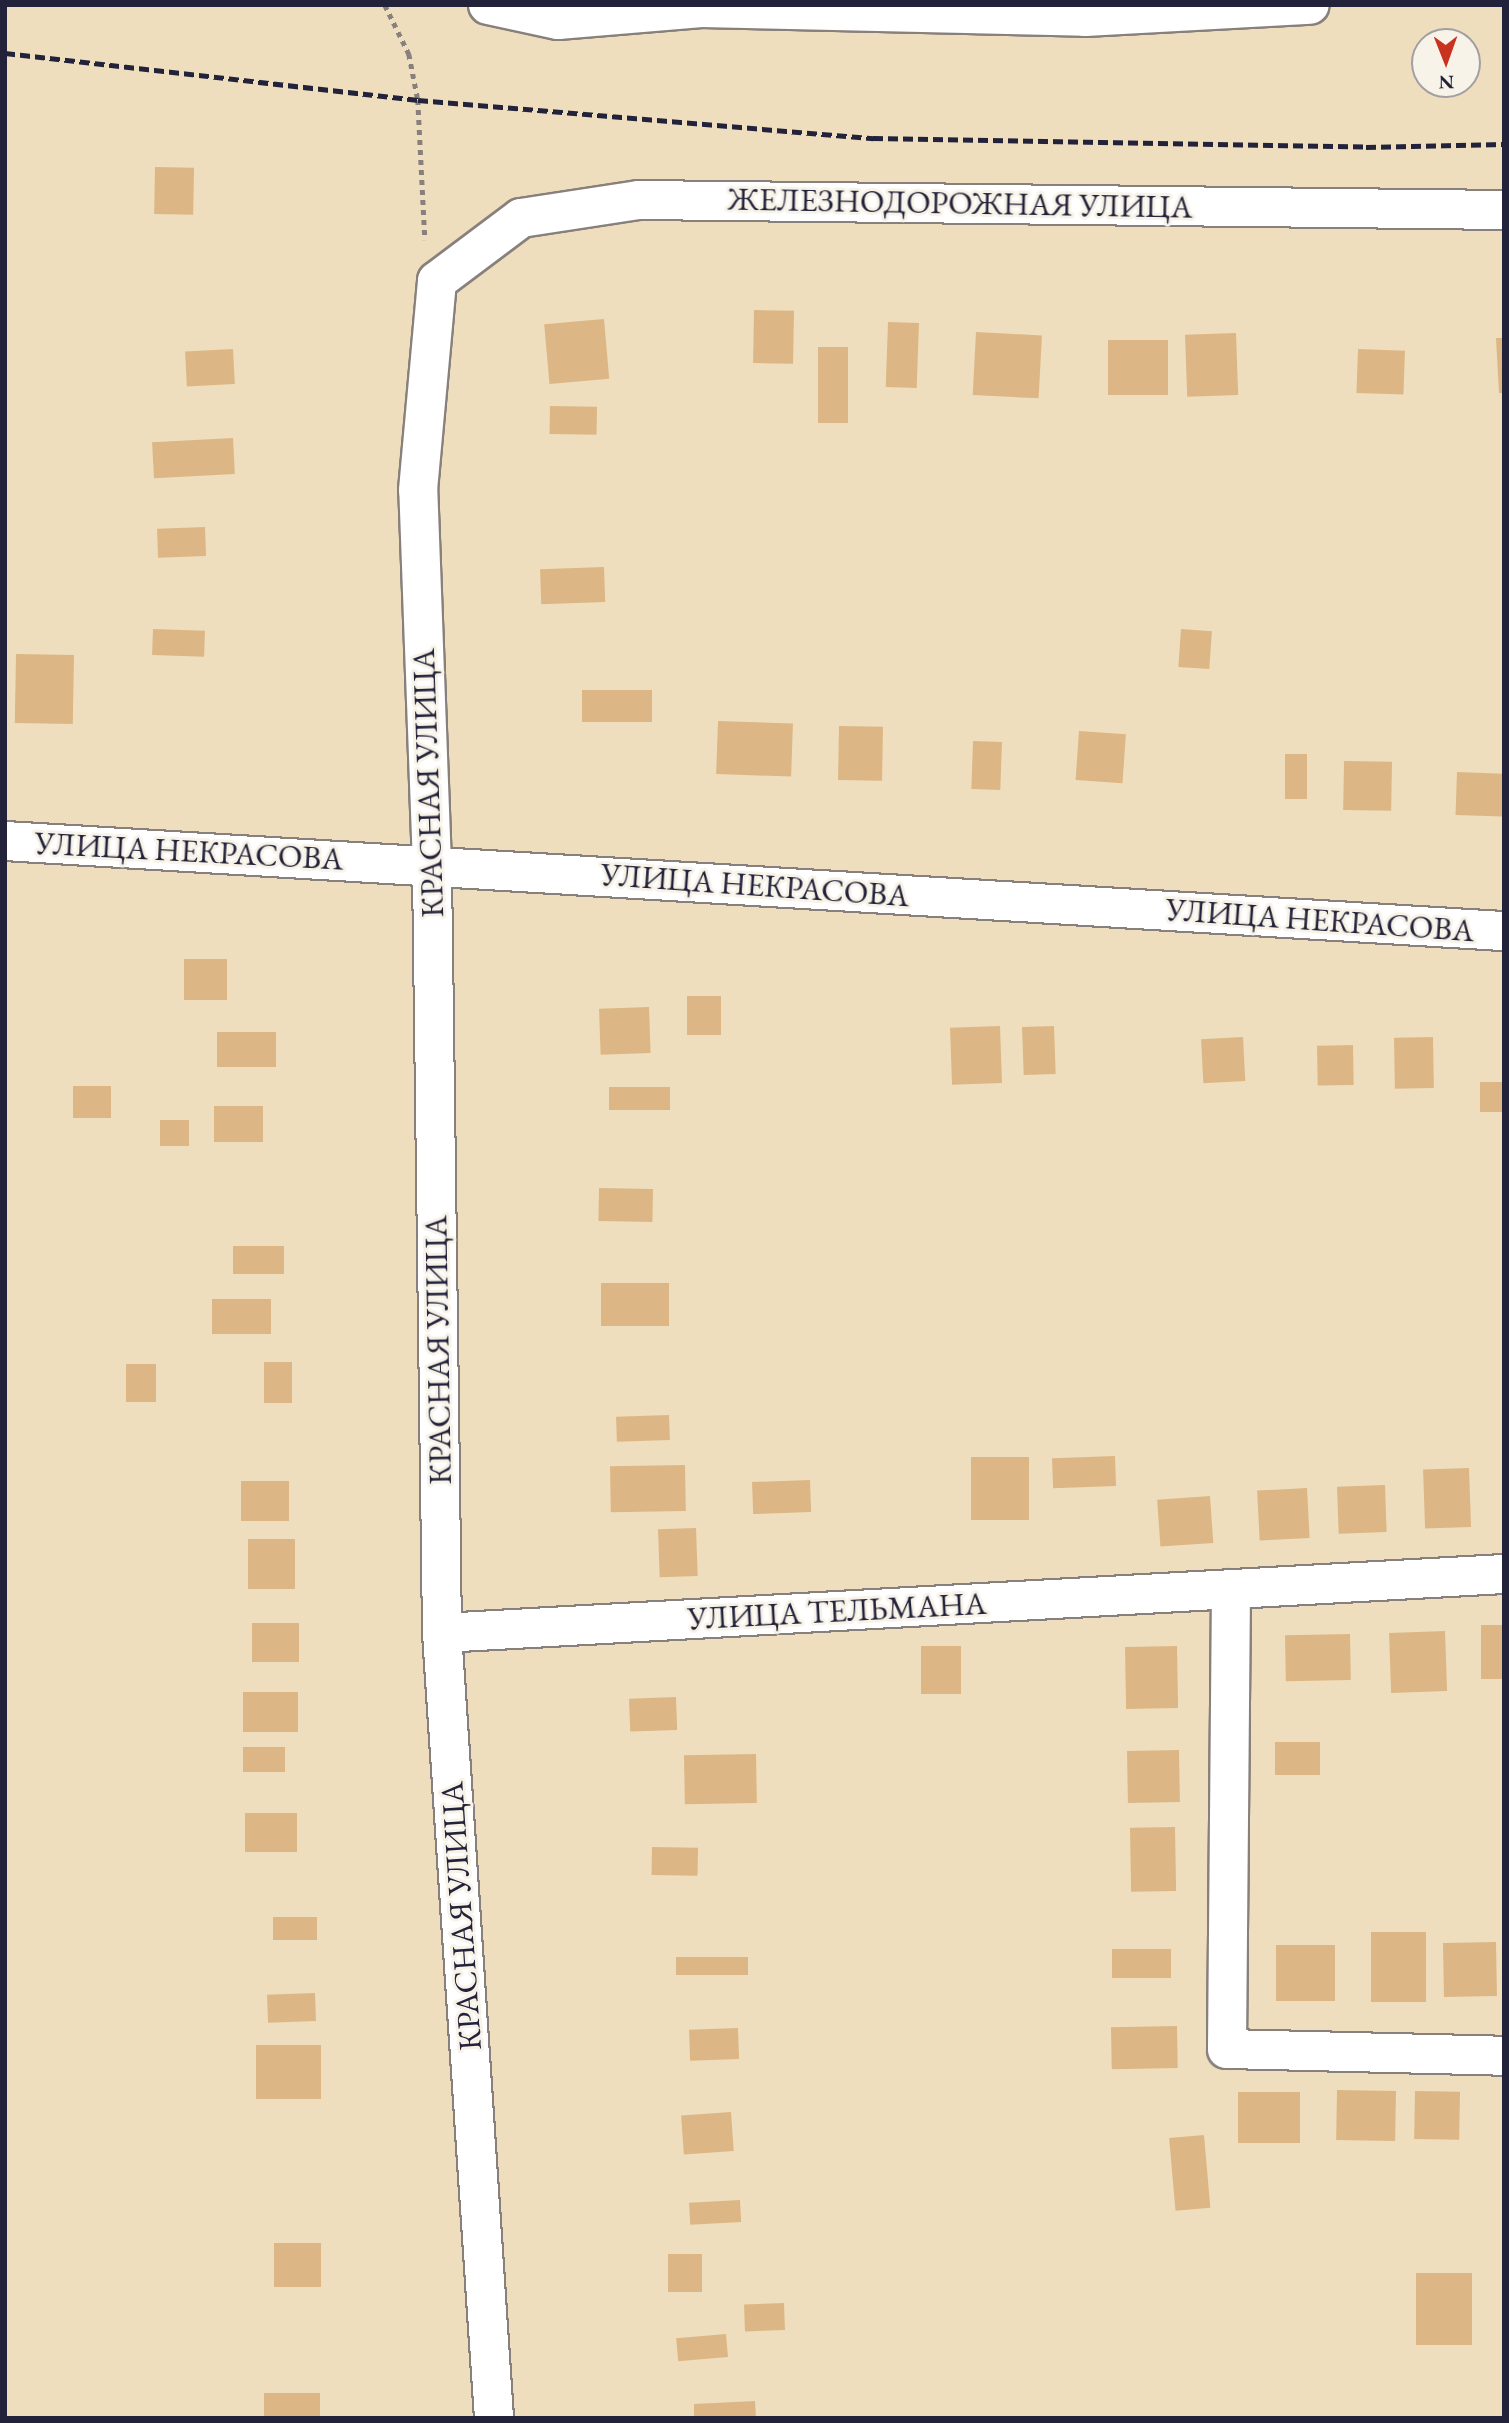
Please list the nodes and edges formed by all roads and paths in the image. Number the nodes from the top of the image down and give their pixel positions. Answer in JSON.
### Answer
{"nodes":[{"id":1,"x":385,"y":5,"type":"edge"},
{"id":2,"x":488,"y":5,"type":"edge"},
{"id":3,"x":1310,"y":5,"type":"edge"},
{"id":4,"x":1504,"y":210,"type":"edge"},
{"id":5,"x":437,"y":281,"type":"junction"},
{"id":6,"x":5,"y":841,"type":"edge"},
{"id":7,"x":432,"y":866,"type":"junction"},
{"id":8,"x":1504,"y":931,"type":"edge"},
{"id":9,"x":1504,"y":1574,"type":"edge"},
{"id":10,"x":1231,"y":1589,"type":"junction"},
{"id":11,"x":442,"y":1633,"type":"junction"},
{"id":12,"x":1504,"y":2056,"type":"edge"},
{"id":13,"x":494,"y":2418,"type":"edge"}],
"edges":[{"from":1,"to":5,"type":"path"},
{"from":2,"to":3,"type":"street"},
{"from":4,"to":5,"type":"street","name":"ЖЕЛЕЗНОДОРОЖНАЯ УЛИЦА"},
{"from":5,"to":7,"type":"street","name":"КРАСНАЯ УЛИЦА"},
{"from":6,"to":7,"type":"street","name":"УЛИЦА НЕКРАСОВА"},
{"from":7,"to":8,"type":"street","name":"УЛИЦА НЕКРАСОВА"},
{"from":7,"to":11,"type":"street","name":"КРАСНАЯ УЛИЦА"},
{"from":9,"to":10,"type":"street","name":"УЛИЦА ТЕЛЬМАНА"},
{"from":10,"to":11,"type":"street","name":"УЛИЦА ТЕЛЬМАНА"},
{"from":10,"to":12,"type":"street"},
{"from":11,"to":13,"type":"street","name":"КРАСНАЯ УЛИЦА"}]}
